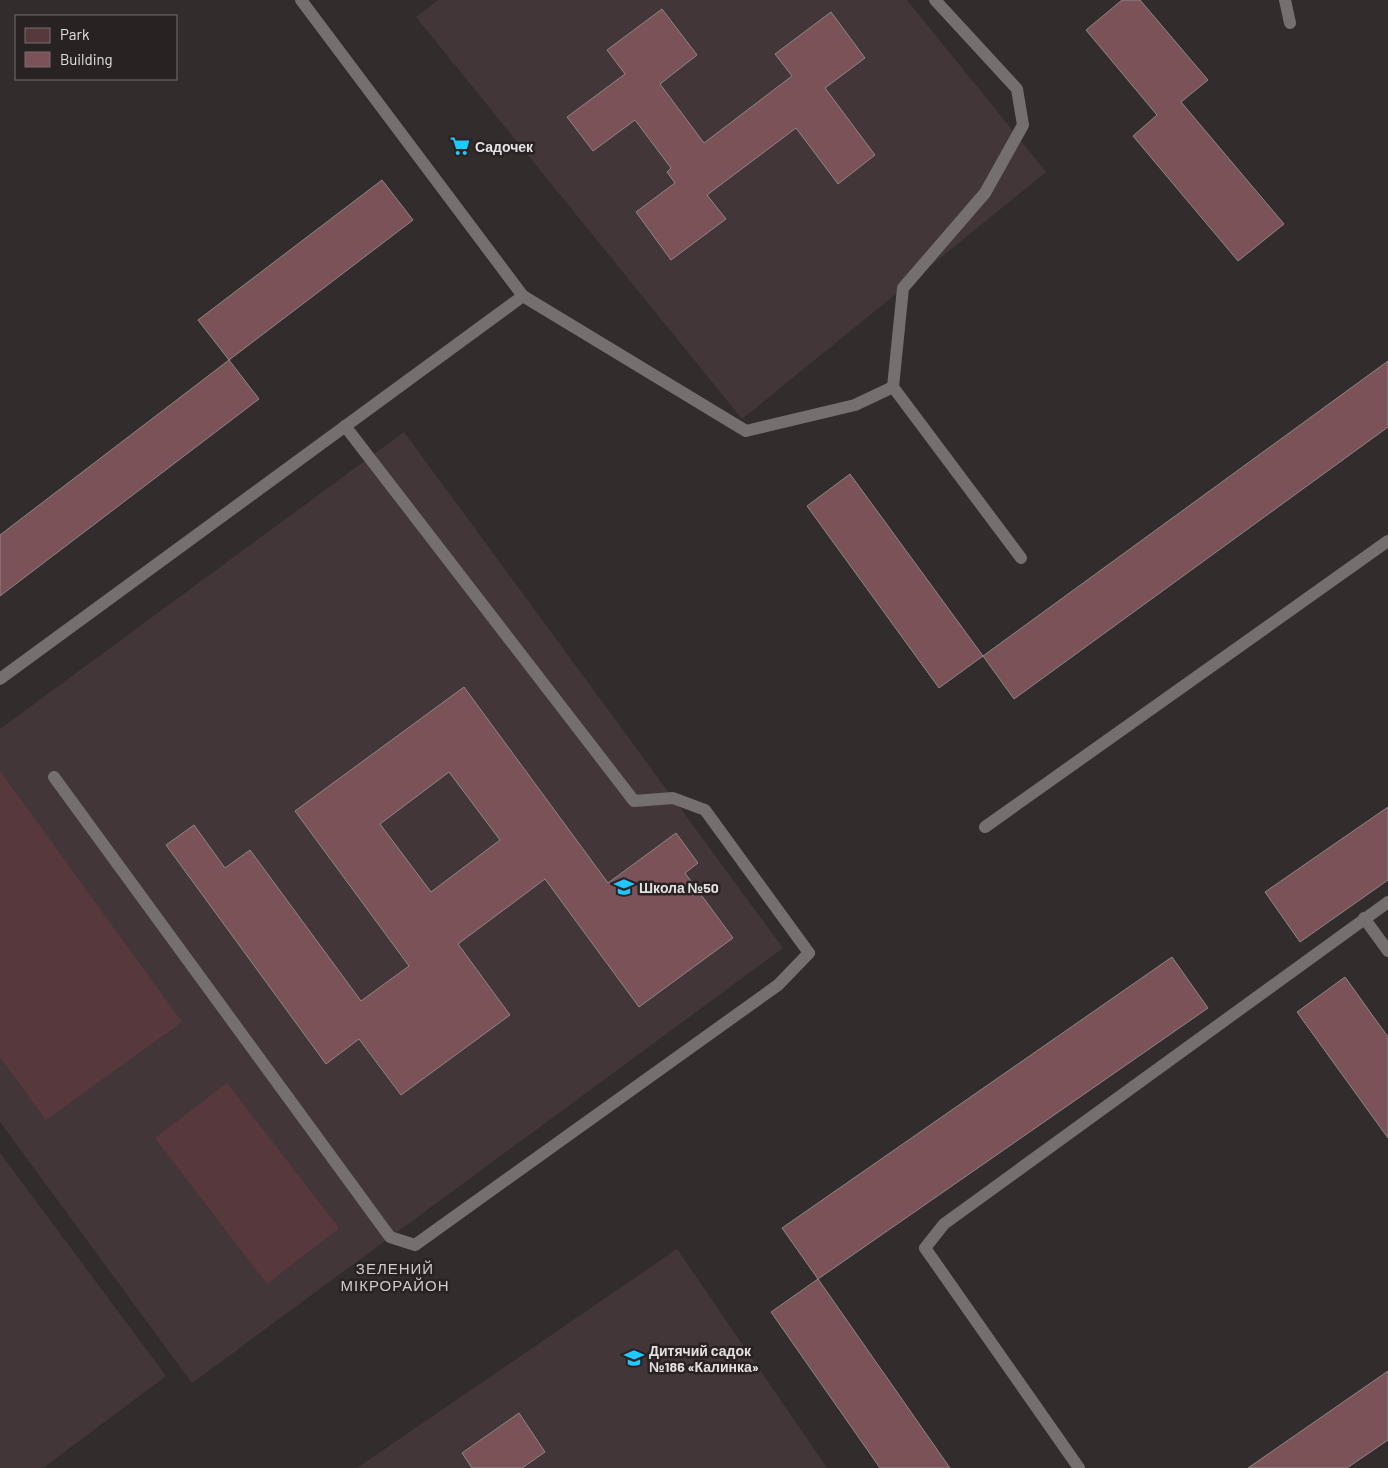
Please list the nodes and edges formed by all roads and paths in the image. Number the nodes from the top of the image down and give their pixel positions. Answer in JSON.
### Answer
{"nodes":[{"id":1,"x":301,"y":0,"type":"edge"},
{"id":2,"x":935,"y":0,"type":"edge"},
{"id":3,"x":1285,"y":0,"type":"edge"},
{"id":4,"x":1290,"y":23,"type":"dead end"},
{"id":5,"x":523,"y":296,"type":"junction"},
{"id":6,"x":893,"y":387,"type":"junction"},
{"id":7,"x":345,"y":426,"type":"junction"},
{"id":8,"x":1388,"y":541,"type":"edge"},
{"id":9,"x":1021,"y":558,"type":"dead end"},
{"id":10,"x":0,"y":679,"type":"edge"},
{"id":11,"x":54,"y":777,"type":"dead end"},
{"id":12,"x":985,"y":827,"type":"dead end"},
{"id":13,"x":1388,"y":902,"type":"edge"},
{"id":14,"x":1364,"y":918,"type":"junction"},
{"id":15,"x":1388,"y":951,"type":"edge"},
{"id":16,"x":1079,"y":1468,"type":"edge"}],
"edges":[{"from":1,"to":5,"type":"lane"},
{"from":2,"to":6,"type":"lane"},
{"from":3,"to":4,"type":"lane"},
{"from":5,"to":6,"type":"lane"},
{"from":5,"to":7,"type":"lane"},
{"from":6,"to":9,"type":"lane"},
{"from":7,"to":10,"type":"lane"},
{"from":7,"to":11,"type":"lane"},
{"from":8,"to":12,"type":"lane"},
{"from":13,"to":14,"type":"lane"},
{"from":14,"to":15,"type":"lane"},
{"from":14,"to":16,"type":"lane"}]}
